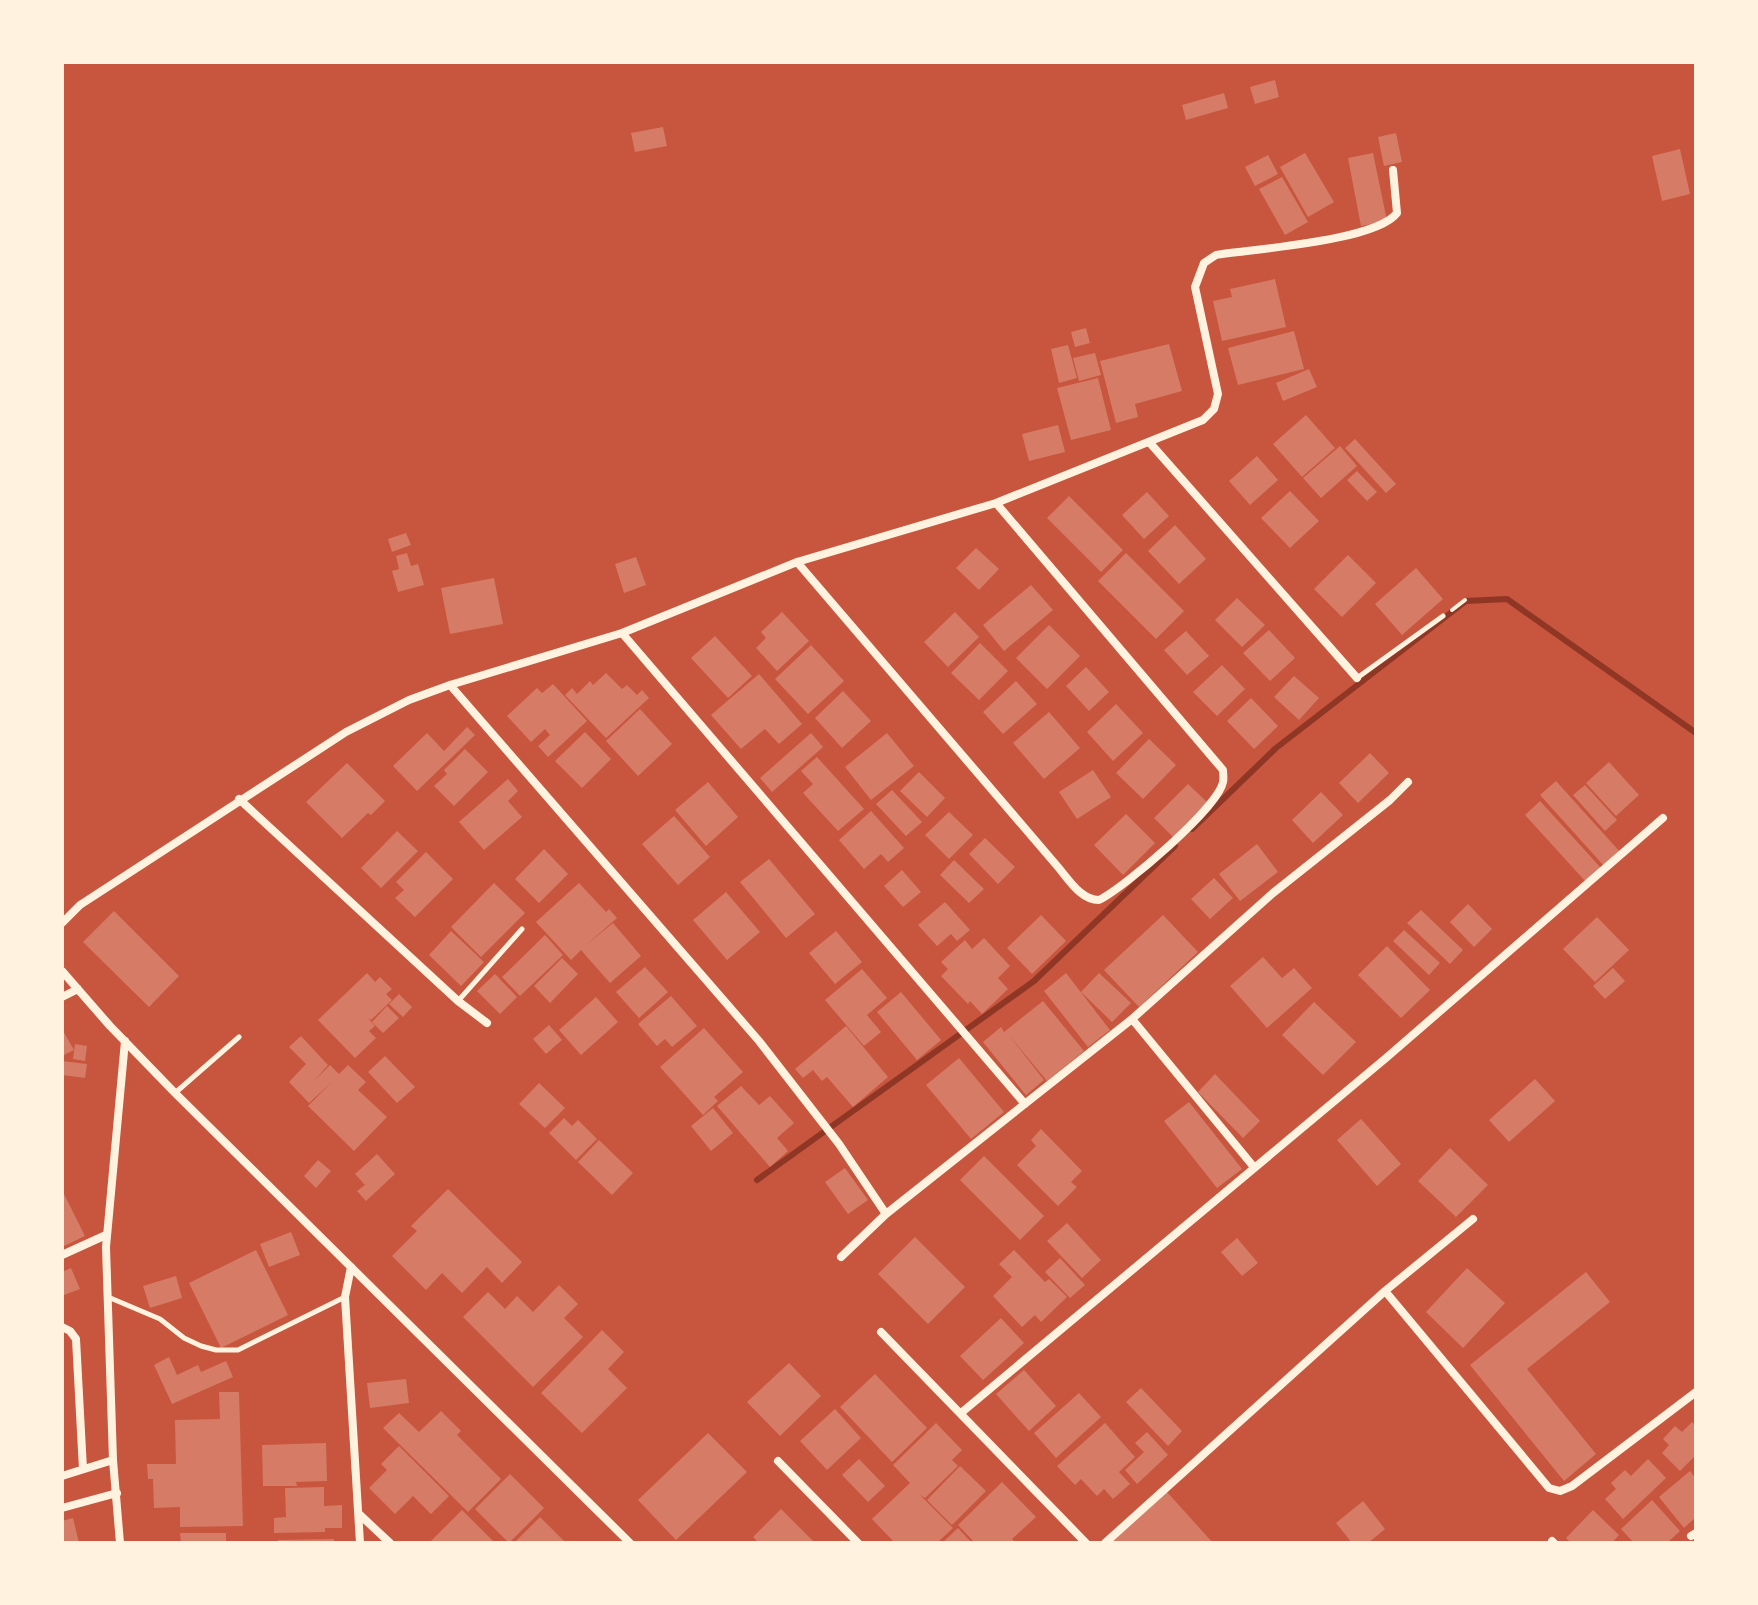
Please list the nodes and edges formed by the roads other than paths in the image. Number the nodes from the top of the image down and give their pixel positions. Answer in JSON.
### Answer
{"nodes":[{"id":1,"x":1393,"y":170,"type":"dead end"},
{"id":2,"x":1150,"y":443,"type":"junction"},
{"id":3,"x":996,"y":503,"type":"junction"},
{"id":4,"x":797,"y":562,"type":"junction"},
{"id":5,"x":1443,"y":616,"type":"dead end"},
{"id":6,"x":622,"y":633,"type":"junction"},
{"id":7,"x":1357,"y":678,"type":"joint"},
{"id":8,"x":450,"y":685,"type":"junction"},
{"id":9,"x":1408,"y":782,"type":"dead end"},
{"id":10,"x":239,"y":799,"type":"junction"},
{"id":11,"x":1663,"y":818,"type":"dead end"},
{"id":12,"x":62,"y":923,"type":"edge"},
{"id":13,"x":522,"y":929,"type":"dead end"},
{"id":14,"x":62,"y":971,"type":"edge"},
{"id":15,"x":78,"y":989,"type":"junction"},
{"id":16,"x":62,"y":997,"type":"edge"},
{"id":17,"x":458,"y":1001,"type":"junction"},
{"id":18,"x":1132,"y":1019,"type":"junction"},
{"id":19,"x":487,"y":1023,"type":"dead end"},
{"id":20,"x":239,"y":1037,"type":"dead end"},
{"id":21,"x":125,"y":1041,"type":"junction"},
{"id":22,"x":175,"y":1093,"type":"junction"},
{"id":23,"x":1025,"y":1104,"type":"junction"},
{"id":24,"x":1253,"y":1166,"type":"junction"},
{"id":25,"x":886,"y":1214,"type":"junction"},
{"id":26,"x":1473,"y":1219,"type":"dead end"},
{"id":27,"x":106,"y":1235,"type":"junction"},
{"id":28,"x":62,"y":1255,"type":"edge"},
{"id":29,"x":841,"y":1257,"type":"dead end"},
{"id":30,"x":351,"y":1267,"type":"junction"},
{"id":31,"x":1385,"y":1291,"type":"junction"},
{"id":32,"x":108,"y":1297,"type":"junction"},
{"id":33,"x":345,"y":1297,"type":"junction"},
{"id":34,"x":62,"y":1327,"type":"edge"},
{"id":35,"x":881,"y":1332,"type":"dead end"},
{"id":36,"x":1696,"y":1392,"type":"edge"},
{"id":37,"x":961,"y":1413,"type":"junction"},
{"id":38,"x":113,"y":1460,"type":"junction"},
{"id":39,"x":778,"y":1461,"type":"dead end"},
{"id":40,"x":83,"y":1469,"type":"junction"},
{"id":41,"x":62,"y":1476,"type":"edge"},
{"id":42,"x":117,"y":1493,"type":"junction"},
{"id":43,"x":62,"y":1508,"type":"edge"},
{"id":44,"x":359,"y":1514,"type":"junction"},
{"id":45,"x":120,"y":1543,"type":"edge"},
{"id":46,"x":360,"y":1543,"type":"edge"},
{"id":47,"x":390,"y":1543,"type":"edge"},
{"id":48,"x":630,"y":1543,"type":"edge"},
{"id":49,"x":858,"y":1543,"type":"edge"},
{"id":50,"x":1086,"y":1543,"type":"edge"},
{"id":51,"x":1105,"y":1543,"type":"edge"}],
"edges":[{"from":1,"to":2,"type":"street"},
{"from":2,"to":3,"type":"street"},
{"from":2,"to":7,"type":"street"},
{"from":3,"to":4,"type":"street"},
{"from":3,"to":4,"type":"street"},
{"from":4,"to":6,"type":"street"},
{"from":5,"to":7,"type":"lane"},
{"from":6,"to":8,"type":"street"},
{"from":6,"to":23,"type":"street"},
{"from":8,"to":10,"type":"street"},
{"from":8,"to":25,"type":"street"},
{"from":9,"to":18,"type":"street"},
{"from":10,"to":12,"type":"street"},
{"from":10,"to":17,"type":"street"},
{"from":11,"to":24,"type":"street"},
{"from":13,"to":17,"type":"lane"},
{"from":14,"to":15,"type":"street"},
{"from":15,"to":16,"type":"street"},
{"from":15,"to":21,"type":"street"},
{"from":17,"to":19,"type":"street"},
{"from":18,"to":23,"type":"street"},
{"from":18,"to":24,"type":"street"},
{"from":20,"to":22,"type":"lane"},
{"from":21,"to":22,"type":"street"},
{"from":21,"to":27,"type":"street"},
{"from":22,"to":30,"type":"street"},
{"from":23,"to":25,"type":"street"},
{"from":24,"to":37,"type":"street"},
{"from":25,"to":29,"type":"street"},
{"from":26,"to":31,"type":"street"},
{"from":27,"to":28,"type":"street"},
{"from":27,"to":32,"type":"street"},
{"from":30,"to":33,"type":"street"},
{"from":30,"to":48,"type":"street"},
{"from":31,"to":36,"type":"street"},
{"from":31,"to":51,"type":"street"},
{"from":32,"to":33,"type":"lane"},
{"from":32,"to":38,"type":"street"},
{"from":33,"to":44,"type":"street"},
{"from":34,"to":40,"type":"street"},
{"from":35,"to":37,"type":"street"},
{"from":37,"to":50,"type":"street"},
{"from":38,"to":40,"type":"street"},
{"from":38,"to":42,"type":"street"},
{"from":39,"to":49,"type":"street"},
{"from":40,"to":41,"type":"street"},
{"from":42,"to":43,"type":"street"},
{"from":42,"to":45,"type":"street"},
{"from":44,"to":46,"type":"street"},
{"from":44,"to":47,"type":"street"}]}
